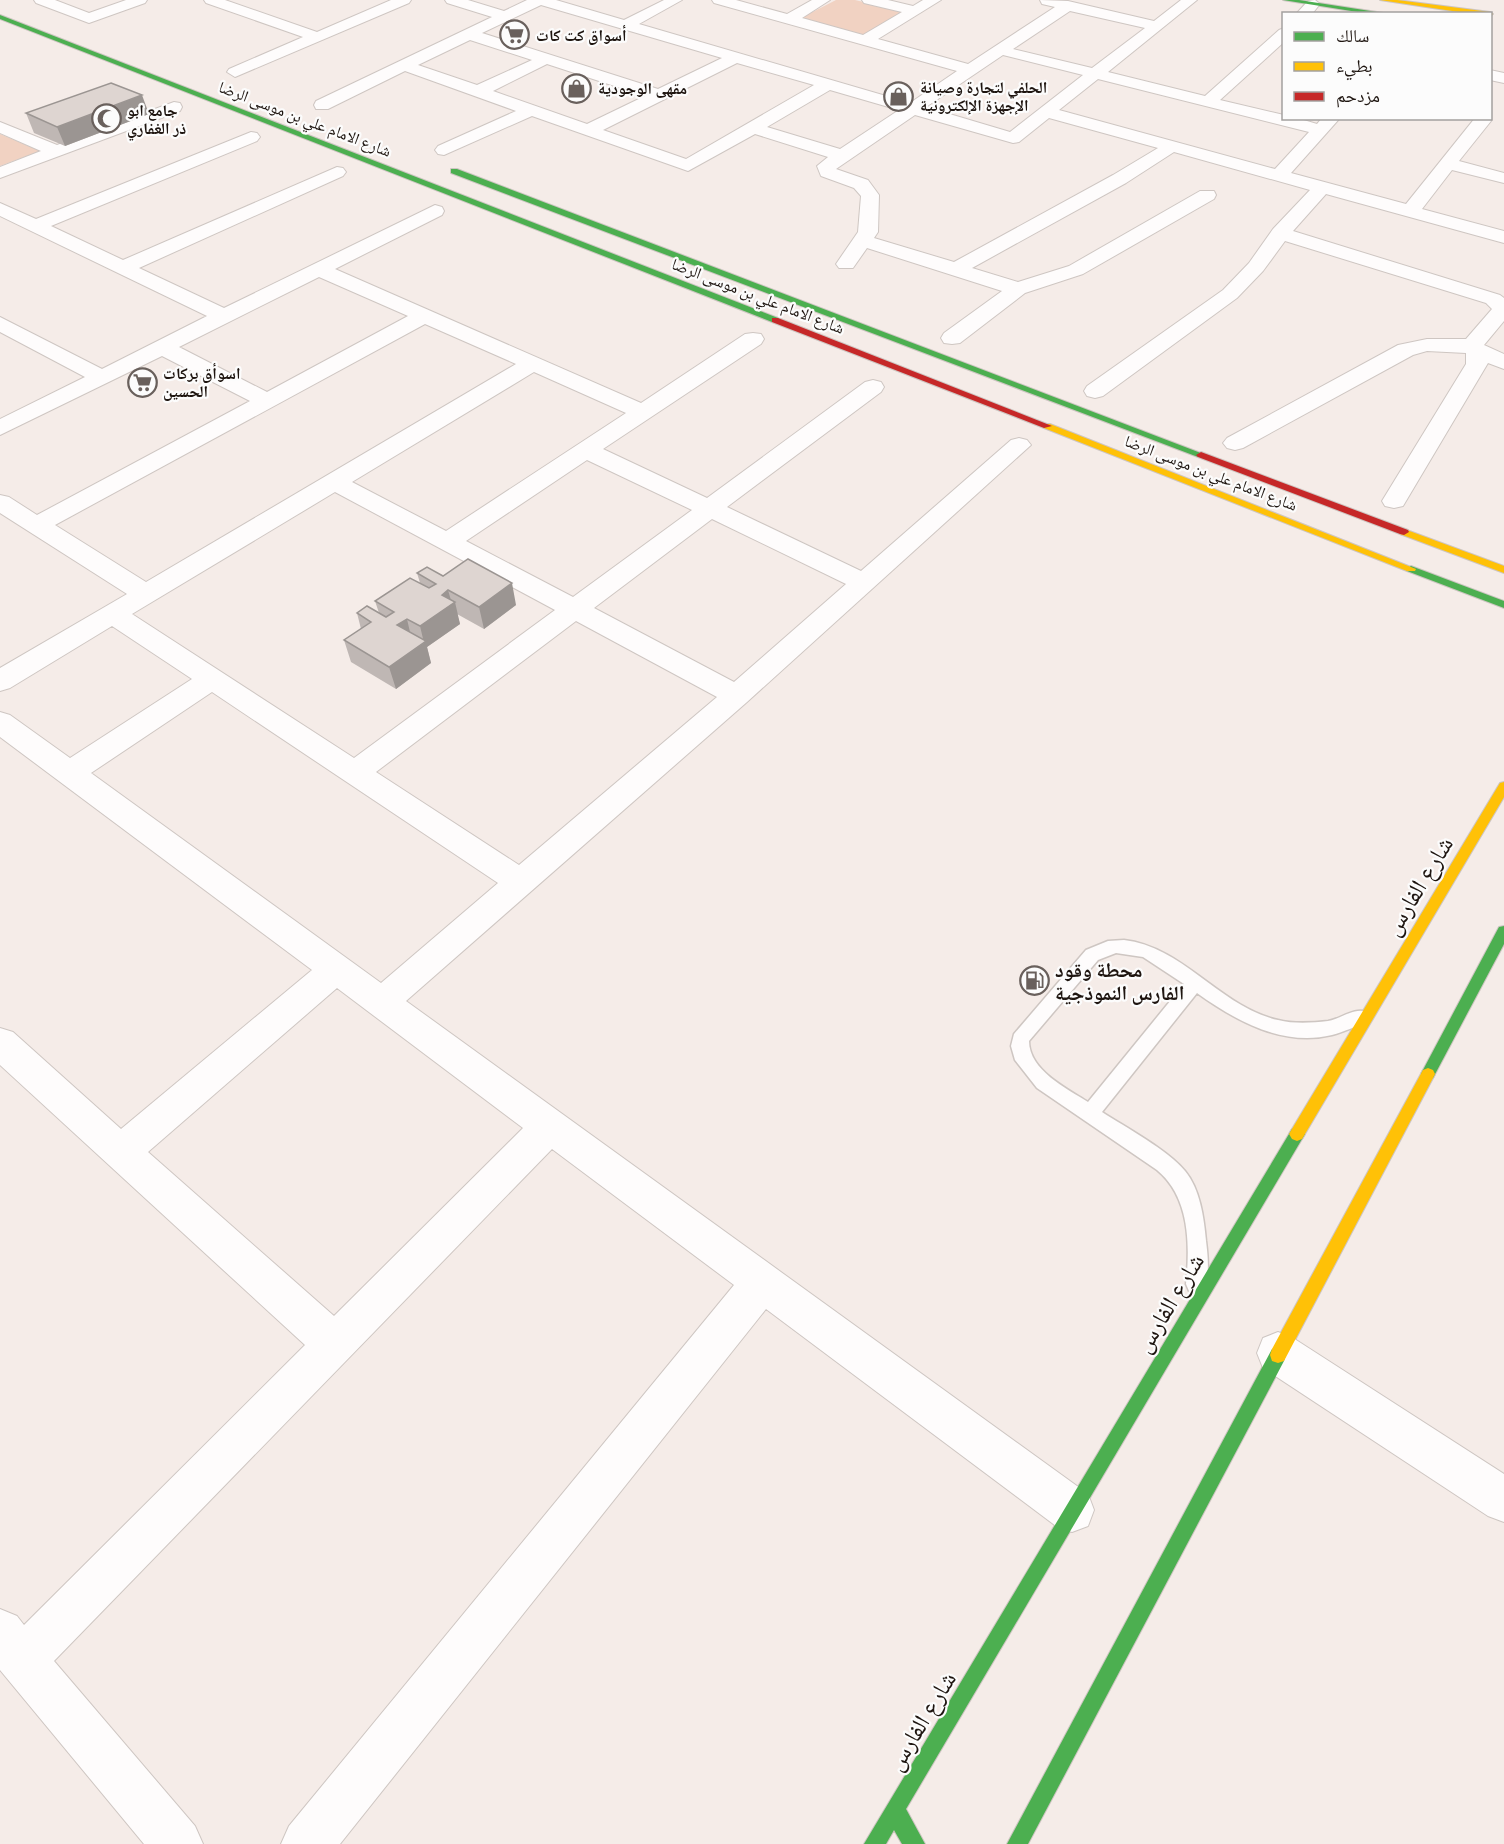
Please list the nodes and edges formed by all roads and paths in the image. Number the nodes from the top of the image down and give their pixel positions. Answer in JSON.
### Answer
{"nodes":[{"id":1,"x":140,"y":0,"type":"edge"},
{"id":2,"x":211,"y":0,"type":"edge"},
{"id":3,"x":452,"y":0,"type":"edge"},
{"id":4,"x":539,"y":0,"type":"edge"},
{"id":5,"x":675,"y":0,"type":"edge"},
{"id":6,"x":719,"y":0,"type":"edge"},
{"id":7,"x":823,"y":0,"type":"edge"},
{"id":8,"x":869,"y":0,"type":"edge"},
{"id":9,"x":934,"y":0,"type":"edge"},
{"id":10,"x":1044,"y":0,"type":"edge"},
{"id":11,"x":1190,"y":0,"type":"edge"},
{"id":12,"x":1286,"y":0,"type":"edge"},
{"id":13,"x":1383,"y":0,"type":"edge"},
{"id":14,"x":394,"y":1,"type":"edge"},
{"id":15,"x":1437,"y":3,"type":"edge"},
{"id":16,"x":35,"y":4,"type":"edge"},
{"id":17,"x":1068,"y":5,"type":"junction"},
{"id":18,"x":1308,"y":9,"type":"edge"},
{"id":19,"x":915,"y":11,"type":"junction"},
{"id":20,"x":1355,"y":12,"type":"edge"},
{"id":21,"x":1480,"y":12,"type":"edge"},
{"id":22,"x":505,"y":16,"type":"junction"},
{"id":23,"x":0,"y":17,"type":"edge"},
{"id":24,"x":790,"y":20,"type":"junction"},
{"id":25,"x":626,"y":25,"type":"junction"},
{"id":26,"x":1156,"y":26,"type":"junction"},
{"id":27,"x":95,"y":34,"type":"dead end"},
{"id":28,"x":468,"y":34,"type":"junction"},
{"id":29,"x":842,"y":34,"type":"junction"},
{"id":30,"x":1282,"y":35,"type":"edge"},
{"id":31,"x":318,"y":37,"type":"junction"},
{"id":32,"x":866,"y":40,"type":"junction"},
{"id":33,"x":824,"y":44,"type":"dead end"},
{"id":34,"x":1000,"y":50,"type":"junction"},
{"id":35,"x":736,"y":57,"type":"junction"},
{"id":36,"x":546,"y":59,"type":"junction"},
{"id":37,"x":796,"y":59,"type":"dead end"},
{"id":38,"x":404,"y":65,"type":"junction"},
{"id":39,"x":777,"y":69,"type":"junction"},
{"id":40,"x":971,"y":70,"type":"junction"},
{"id":41,"x":235,"y":72,"type":"dead end"},
{"id":42,"x":1096,"y":75,"type":"junction"},
{"id":43,"x":828,"y":84,"type":"junction"},
{"id":44,"x":478,"y":91,"type":"junction"},
{"id":45,"x":660,"y":95,"type":"junction"},
{"id":46,"x":1208,"y":102,"type":"junction"},
{"id":47,"x":322,"y":105,"type":"dead end"},
{"id":48,"x":174,"y":107,"type":"dead end"},
{"id":49,"x":910,"y":108,"type":"junction"},
{"id":50,"x":531,"y":110,"type":"junction"},
{"id":51,"x":1047,"y":112,"type":"junction"},
{"id":52,"x":1282,"y":116,"type":"edge"},
{"id":53,"x":1305,"y":120,"type":"edge"},
{"id":54,"x":1482,"y":121,"type":"edge"},
{"id":55,"x":1327,"y":124,"type":"edge"},
{"id":56,"x":0,"y":127,"type":"edge"},
{"id":57,"x":753,"y":128,"type":"junction"},
{"id":58,"x":589,"y":130,"type":"junction"},
{"id":59,"x":251,"y":138,"type":"dead end"},
{"id":60,"x":1172,"y":146,"type":"junction"},
{"id":61,"x":57,"y":152,"type":"junction"},
{"id":62,"x":841,"y":155,"type":"junction"},
{"id":63,"x":442,"y":158,"type":"joint"},
{"id":64,"x":1448,"y":164,"type":"junction"},
{"id":65,"x":337,"y":172,"type":"dead end"},
{"id":66,"x":0,"y":173,"type":"edge"},
{"id":67,"x":1279,"y":175,"type":"junction"},
{"id":68,"x":1504,"y":178,"type":"edge"},
{"id":69,"x":1323,"y":188,"type":"junction"},
{"id":70,"x":1207,"y":195,"type":"dead end"},
{"id":71,"x":0,"y":209,"type":"edge"},
{"id":72,"x":435,"y":211,"type":"dead end"},
{"id":73,"x":1410,"y":211,"type":"junction"},
{"id":74,"x":35,"y":226,"type":"junction"},
{"id":75,"x":1280,"y":233,"type":"junction"},
{"id":76,"x":1504,"y":237,"type":"edge"},
{"id":77,"x":864,"y":241,"type":"junction"},
{"id":78,"x":846,"y":264,"type":"dead end"},
{"id":79,"x":122,"y":268,"type":"junction"},
{"id":80,"x":318,"y":269,"type":"junction"},
{"id":81,"x":957,"y":269,"type":"junction"},
{"id":82,"x":1018,"y":289,"type":"junction"},
{"id":83,"x":223,"y":316,"type":"junction"},
{"id":84,"x":424,"y":316,"type":"junction"},
{"id":85,"x":2,"y":325,"type":"edge"},
{"id":86,"x":952,"y":338,"type":"dead end"},
{"id":87,"x":753,"y":339,"type":"dead end"},
{"id":88,"x":162,"y":347,"type":"junction"},
{"id":89,"x":1473,"y":347,"type":"junction"},
{"id":90,"x":1504,"y":362,"type":"edge"},
{"id":91,"x":532,"y":364,"type":"junction"},
{"id":92,"x":101,"y":377,"type":"junction"},
{"id":93,"x":873,"y":387,"type":"dead end"},
{"id":94,"x":1095,"y":391,"type":"dead end"},
{"id":95,"x":267,"y":401,"type":"junction"},
{"id":96,"x":642,"y":412,"type":"junction"},
{"id":97,"x":0,"y":428,"type":"edge"},
{"id":98,"x":1235,"y":442,"type":"dead end"},
{"id":99,"x":1019,"y":445,"type":"dead end"},
{"id":100,"x":586,"y":450,"type":"junction"},
{"id":101,"x":334,"y":482,"type":"junction"},
{"id":102,"x":1394,"y":501,"type":"dead end"},
{"id":103,"x":0,"y":502,"type":"edge"},
{"id":104,"x":709,"y":508,"type":"junction"},
{"id":105,"x":37,"y":525,"type":"junction"},
{"id":106,"x":447,"y":542,"type":"junction"},
{"id":107,"x":1444,"y":565,"type":"junction"},
{"id":108,"x":1504,"y":570,"type":"edge"},
{"id":109,"x":864,"y":582,"type":"junction"},
{"id":110,"x":147,"y":594,"type":"junction"},
{"id":111,"x":1504,"y":605,"type":"edge"},
{"id":112,"x":574,"y":609,"type":"junction"},
{"id":113,"x":113,"y":614,"type":"junction"},
{"id":114,"x":212,"y":679,"type":"junction"},
{"id":115,"x":0,"y":681,"type":"edge"},
{"id":116,"x":737,"y":695,"type":"junction"},
{"id":117,"x":0,"y":722,"type":"edge"},
{"id":118,"x":70,"y":773,"type":"junction"},
{"id":119,"x":354,"y":773,"type":"junction"},
{"id":120,"x":1504,"y":786,"type":"edge"},
{"id":121,"x":521,"y":882,"type":"junction"},
{"id":122,"x":1501,"y":946,"type":"edge"},
{"id":123,"x":336,"y":969,"type":"junction"},
{"id":124,"x":1196,"y":982,"type":"junction"},
{"id":125,"x":382,"y":1002,"type":"junction"},
{"id":126,"x":1368,"y":1014,"type":"junction"},
{"id":127,"x":0,"y":1043,"type":"edge"},
{"id":128,"x":1089,"y":1114,"type":"junction"},
{"id":129,"x":550,"y":1126,"type":"junction"},
{"id":130,"x":121,"y":1152,"type":"junction"},
{"id":131,"x":762,"y":1282,"type":"junction"},
{"id":132,"x":1192,"y":1308,"type":"junction"},
{"id":133,"x":334,"y":1344,"type":"junction"},
{"id":134,"x":1278,"y":1353,"type":"junction"},
{"id":135,"x":1504,"y":1500,"type":"edge"},
{"id":136,"x":1072,"y":1510,"type":"junction"},
{"id":137,"x":11,"y":1647,"type":"edge"},
{"id":138,"x":896,"y":1808,"type":"junction"},
{"id":139,"x":177,"y":1844,"type":"edge"},
{"id":140,"x":307,"y":1844,"type":"edge"},
{"id":141,"x":874,"y":1844,"type":"edge"},
{"id":142,"x":915,"y":1844,"type":"edge"},
{"id":143,"x":1017,"y":1844,"type":"edge"}],
"edges":[{"from":1,"to":16,"type":"street"},
{"from":2,"to":31,"type":"street"},
{"from":3,"to":22,"type":"street"},
{"from":4,"to":22,"type":"street"},
{"from":4,"to":25,"type":"street"},
{"from":5,"to":25,"type":"street"},
{"from":6,"to":24,"type":"street"},
{"from":7,"to":24,"type":"street"},
{"from":8,"to":19,"type":"street"},
{"from":9,"to":19,"type":"street"},
{"from":10,"to":17,"type":"street"},
{"from":11,"to":26,"type":"street"},
{"from":12,"to":18,"type":"main road"},
{"from":13,"to":15,"type":"main road"},
{"from":14,"to":31,"type":"street"},
{"from":15,"to":21,"type":"main road"},
{"from":16,"to":27,"type":"main road"},
{"from":17,"to":26,"type":"street"},
{"from":17,"to":34,"type":"street"},
{"from":18,"to":20,"type":"main road"},
{"from":19,"to":32,"type":"street"},
{"from":22,"to":28,"type":"street"},
{"from":23,"to":107,"type":"main road","name":"شارع الامام علي بن موسى الرضا"},
{"from":24,"to":29,"type":"street"},
{"from":25,"to":35,"type":"street"},
{"from":26,"to":42,"type":"street"},
{"from":28,"to":36,"type":"street"},
{"from":28,"to":38,"type":"street"},
{"from":29,"to":32,"type":"street"},
{"from":29,"to":33,"type":"street"},
{"from":30,"to":46,"type":"street"},
{"from":31,"to":41,"type":"street"},
{"from":32,"to":40,"type":"street"},
{"from":34,"to":40,"type":"street"},
{"from":34,"to":42,"type":"street"},
{"from":35,"to":39,"type":"street"},
{"from":35,"to":45,"type":"street"},
{"from":36,"to":44,"type":"street"},
{"from":36,"to":45,"type":"street"},
{"from":37,"to":39,"type":"street"},
{"from":38,"to":44,"type":"street"},
{"from":38,"to":47,"type":"street"},
{"from":39,"to":43,"type":"street"},
{"from":40,"to":49,"type":"street"},
{"from":42,"to":46,"type":"street"},
{"from":42,"to":51,"type":"street"},
{"from":43,"to":49,"type":"street"},
{"from":43,"to":57,"type":"street"},
{"from":44,"to":50,"type":"street"},
{"from":45,"to":58,"type":"street"},
{"from":46,"to":52,"type":"street"},
{"from":48,"to":61,"type":"street"},
{"from":49,"to":51,"type":"street"},
{"from":49,"to":62,"type":"street"},
{"from":50,"to":58,"type":"street"},
{"from":50,"to":63,"type":"street"},
{"from":51,"to":60,"type":"street"},
{"from":53,"to":55,"type":"street"},
{"from":54,"to":64,"type":"street"},
{"from":55,"to":67,"type":"street"},
{"from":56,"to":61,"type":"street"},
{"from":57,"to":58,"type":"street"},
{"from":57,"to":62,"type":"street"},
{"from":59,"to":74,"type":"street"},
{"from":60,"to":67,"type":"street"},
{"from":60,"to":81,"type":"street"},
{"from":61,"to":66,"type":"street"},
{"from":62,"to":77,"type":"street"},
{"from":63,"to":107,"type":"main road","name":"شارع الامام علي بن موسى الرضا"},
{"from":64,"to":68,"type":"street"},
{"from":64,"to":73,"type":"street"},
{"from":65,"to":79,"type":"street"},
{"from":67,"to":69,"type":"street"},
{"from":69,"to":73,"type":"street"},
{"from":69,"to":75,"type":"street"},
{"from":70,"to":82,"type":"street"},
{"from":71,"to":74,"type":"street"},
{"from":72,"to":80,"type":"street"},
{"from":73,"to":76,"type":"street"},
{"from":74,"to":79,"type":"street"},
{"from":75,"to":89,"type":"street"},
{"from":75,"to":94,"type":"street"},
{"from":77,"to":78,"type":"street"},
{"from":77,"to":81,"type":"street"},
{"from":79,"to":83,"type":"street"},
{"from":80,"to":83,"type":"street"},
{"from":80,"to":84,"type":"street"},
{"from":81,"to":82,"type":"street"},
{"from":82,"to":86,"type":"street"},
{"from":83,"to":88,"type":"street"},
{"from":84,"to":91,"type":"street"},
{"from":84,"to":95,"type":"street"},
{"from":85,"to":92,"type":"street"},
{"from":87,"to":96,"type":"street"},
{"from":88,"to":92,"type":"street"},
{"from":88,"to":95,"type":"street"},
{"from":89,"to":90,"type":"street"},
{"from":89,"to":98,"type":"street"},
{"from":89,"to":102,"type":"street"},
{"from":91,"to":96,"type":"street"},
{"from":91,"to":101,"type":"street"},
{"from":92,"to":97,"type":"street"},
{"from":93,"to":104,"type":"street"},
{"from":95,"to":105,"type":"street"},
{"from":96,"to":100,"type":"street"},
{"from":99,"to":109,"type":"street"},
{"from":100,"to":104,"type":"street"},
{"from":100,"to":106,"type":"street"},
{"from":101,"to":106,"type":"street"},
{"from":101,"to":110,"type":"street"},
{"from":103,"to":105,"type":"street"},
{"from":104,"to":109,"type":"street"},
{"from":104,"to":112,"type":"street"},
{"from":105,"to":110,"type":"street"},
{"from":106,"to":112,"type":"street"},
{"from":107,"to":108,"type":"main road","name":"شارع الامام علي بن موسى الرضا"},
{"from":107,"to":111,"type":"main road","name":"شارع الامام علي بن موسى الرضا"},
{"from":109,"to":116,"type":"street"},
{"from":110,"to":113,"type":"street"},
{"from":112,"to":116,"type":"street"},
{"from":112,"to":119,"type":"street"},
{"from":113,"to":114,"type":"street"},
{"from":113,"to":115,"type":"street"},
{"from":114,"to":118,"type":"street"},
{"from":114,"to":119,"type":"street"},
{"from":116,"to":121,"type":"street"},
{"from":117,"to":118,"type":"street"},
{"from":118,"to":123,"type":"street"},
{"from":119,"to":121,"type":"street"},
{"from":120,"to":126,"type":"main road","name":"شارع الفارس"},
{"from":121,"to":125,"type":"street"},
{"from":122,"to":134,"type":"main road"},
{"from":123,"to":125,"type":"street"},
{"from":123,"to":130,"type":"street"},
{"from":124,"to":126,"type":"lane"},
{"from":124,"to":128,"type":"lane"},
{"from":124,"to":128,"type":"lane"},
{"from":125,"to":129,"type":"street"},
{"from":126,"to":132,"type":"main road","name":"شارع الفارس"},
{"from":127,"to":130,"type":"street"},
{"from":128,"to":132,"type":"lane"},
{"from":129,"to":131,"type":"street"},
{"from":129,"to":133,"type":"street"},
{"from":130,"to":133,"type":"street"},
{"from":131,"to":136,"type":"street"},
{"from":131,"to":140,"type":"street"},
{"from":132,"to":136,"type":"main road","name":"شارع الفارس"},
{"from":133,"to":137,"type":"street"},
{"from":134,"to":135,"type":"street"},
{"from":134,"to":143,"type":"main road"},
{"from":136,"to":138,"type":"main road","name":"شارع الفارس"},
{"from":137,"to":139,"type":"street"},
{"from":138,"to":141,"type":"main road","name":"شارع الفارس"},
{"from":138,"to":142,"type":"main road"}]}
